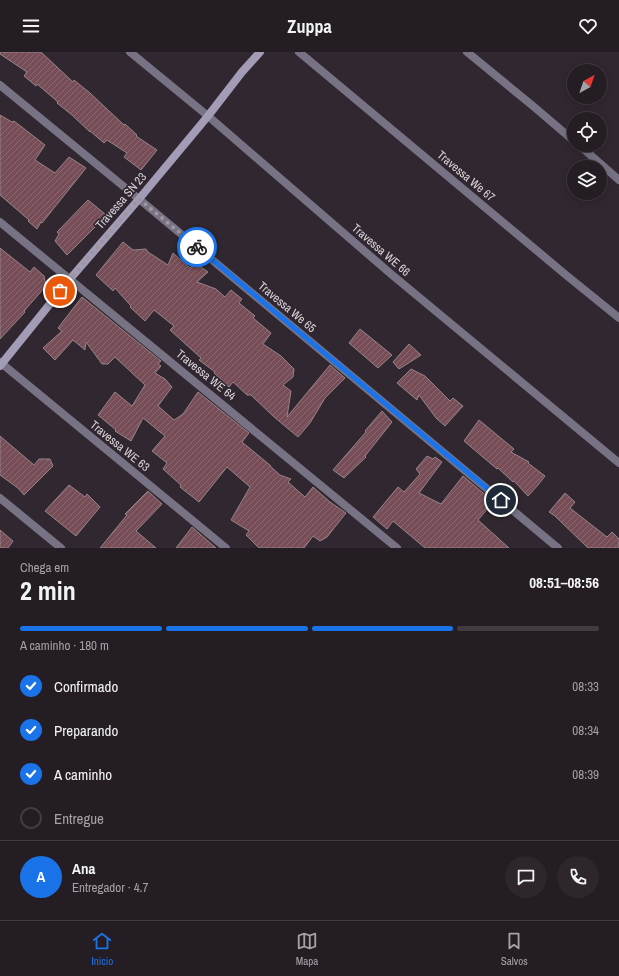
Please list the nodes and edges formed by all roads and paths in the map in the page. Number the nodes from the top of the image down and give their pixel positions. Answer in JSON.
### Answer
{"nodes":[{"id":1,"x":130,"y":52,"type":"edge"},
{"id":2,"x":260,"y":52,"type":"edge"},
{"id":3,"x":299,"y":52,"type":"edge"},
{"id":4,"x":467,"y":52,"type":"edge"},
{"id":5,"x":0,"y":85,"type":"edge"},
{"id":6,"x":208,"y":116,"type":"junction"},
{"id":7,"x":567,"y":135,"type":"edge"},
{"id":8,"x":587,"y":152,"type":"edge"},
{"id":9,"x":619,"y":180,"type":"edge"},
{"id":10,"x":139,"y":199,"type":"junction"},
{"id":11,"x":0,"y":222,"type":"edge"},
{"id":12,"x":70,"y":279,"type":"junction"},
{"id":13,"x":619,"y":318,"type":"edge"},
{"id":14,"x":1,"y":364,"type":"edge"},
{"id":15,"x":619,"y":463,"type":"edge"},
{"id":16,"x":0,"y":498,"type":"edge"},
{"id":17,"x":61,"y":548,"type":"edge"},
{"id":18,"x":226,"y":548,"type":"edge"},
{"id":19,"x":397,"y":548,"type":"edge"},
{"id":20,"x":558,"y":548,"type":"edge"}],
"edges":[{"from":1,"to":6,"type":"street","name":"Travessa WE 66"},
{"from":2,"to":6,"type":"main road","name":"Travessa SN 23"},
{"from":3,"to":13,"type":"street","name":"Travessa We 67"},
{"from":4,"to":7,"type":"street"},
{"from":5,"to":10,"type":"street","name":"Travessa We 65"},
{"from":6,"to":10,"type":"main road","name":"Travessa SN 23"},
{"from":6,"to":15,"type":"street","name":"Travessa WE 66"},
{"from":8,"to":9,"type":"street"},
{"from":10,"to":12,"type":"main road","name":"Travessa SN 23"},
{"from":10,"to":20,"type":"street","name":"Travessa We 65"},
{"from":11,"to":12,"type":"street","name":"Travessa WE 64"},
{"from":12,"to":14,"type":"main road","name":"Travessa SN 23"},
{"from":12,"to":19,"type":"street","name":"Travessa WE 64"},
{"from":14,"to":18,"type":"street","name":"Travessa WE 63"},
{"from":16,"to":17,"type":"street"}]}
